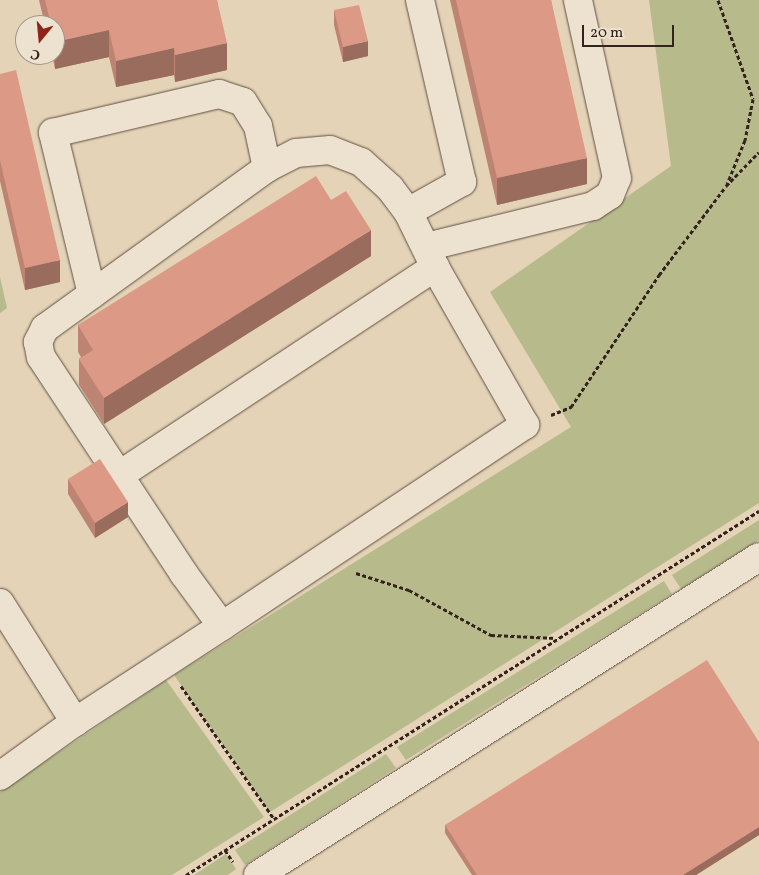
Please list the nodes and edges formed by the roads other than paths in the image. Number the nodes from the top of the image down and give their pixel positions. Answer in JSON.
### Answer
{"nodes":[{"id":1,"x":420,"y":0,"type":"edge"},
{"id":2,"x":578,"y":0,"type":"edge"},
{"id":3,"x":268,"y":168,"type":"junction"},
{"id":4,"x":408,"y":212,"type":"junction"},
{"id":5,"x":430,"y":257,"type":"junction"},
{"id":6,"x":92,"y":294,"type":"junction"},
{"id":7,"x":118,"y":476,"type":"junction"},
{"id":8,"x":759,"y":557,"type":"edge"},
{"id":9,"x":0,"y":603,"type":"edge"},
{"id":10,"x":222,"y":626,"type":"junction"},
{"id":11,"x":75,"y":722,"type":"junction"},
{"id":12,"x":0,"y":776,"type":"edge"},
{"id":13,"x":258,"y":875,"type":"edge"}],
"edges":[{"from":1,"to":4,"type":"lane"},
{"from":2,"to":5,"type":"lane"},
{"from":3,"to":4,"type":"lane"},
{"from":3,"to":6,"type":"lane"},
{"from":3,"to":6,"type":"lane"},
{"from":4,"to":5,"type":"lane"},
{"from":5,"to":7,"type":"lane"},
{"from":5,"to":10,"type":"lane"},
{"from":6,"to":7,"type":"lane"},
{"from":7,"to":10,"type":"lane"},
{"from":8,"to":13,"type":"lane"},
{"from":9,"to":11,"type":"lane"},
{"from":10,"to":11,"type":"lane"},
{"from":11,"to":12,"type":"lane"}]}
